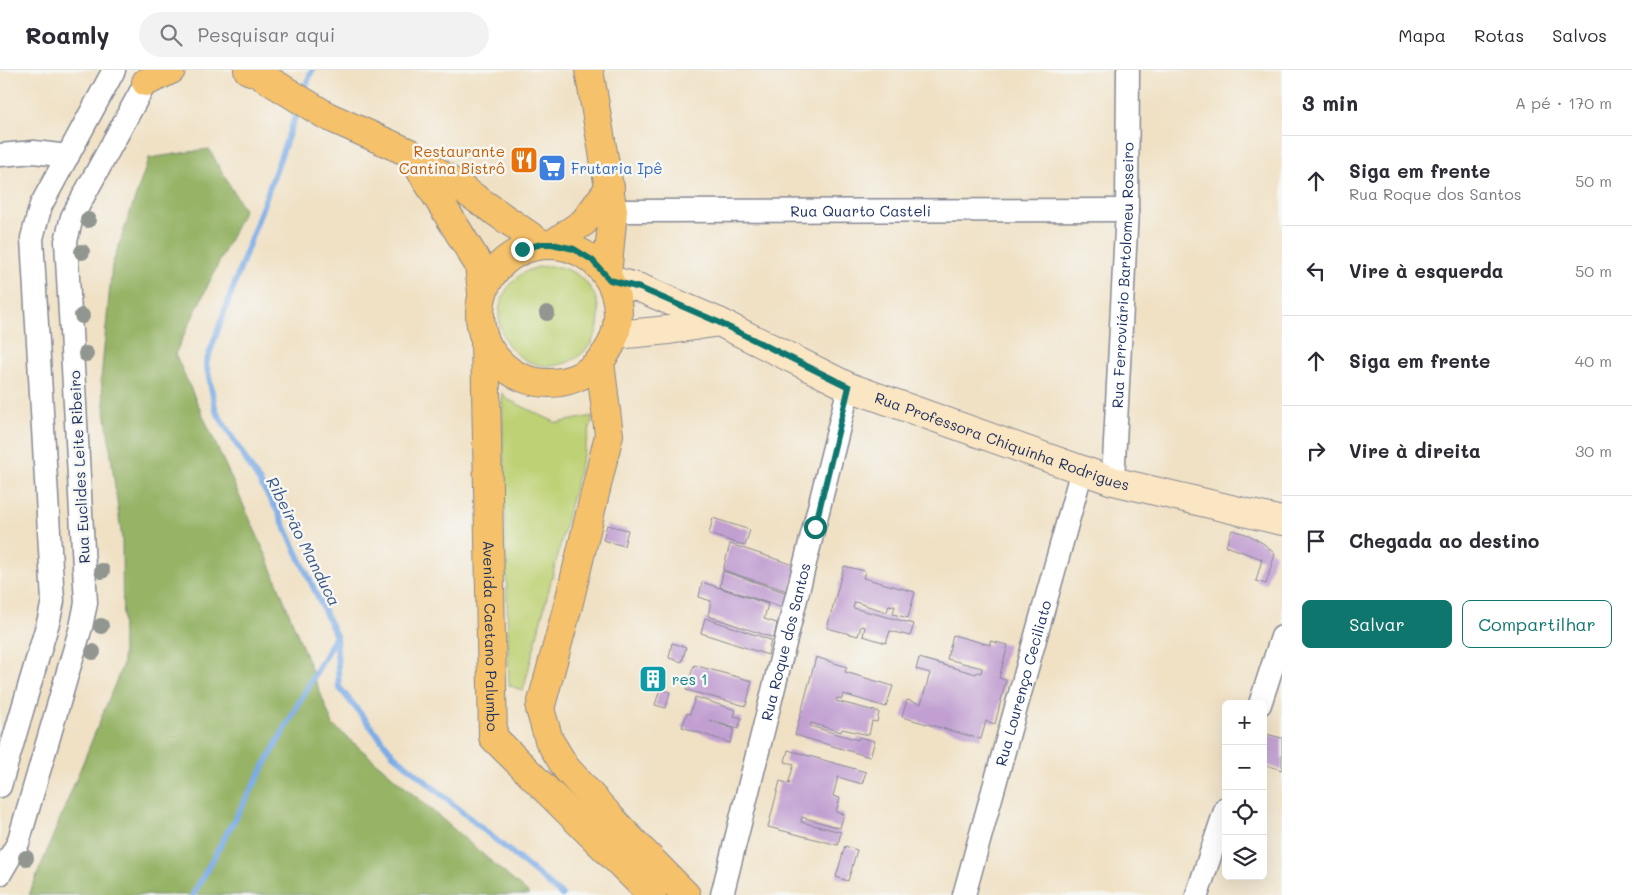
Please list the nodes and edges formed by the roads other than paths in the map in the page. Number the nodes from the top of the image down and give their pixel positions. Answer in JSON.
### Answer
{"nodes":[{"id":1,"x":114,"y":70,"type":"edge"},
{"id":2,"x":171,"y":70,"type":"edge"},
{"id":3,"x":589,"y":70,"type":"edge"},
{"id":4,"x":1128,"y":70,"type":"edge"},
{"id":5,"x":258,"y":73,"type":"edge"},
{"id":6,"x":152,"y":76,"type":"edge"},
{"id":7,"x":82,"y":130,"type":"junction"},
{"id":8,"x":110,"y":148,"type":"junction"},
{"id":9,"x":410,"y":153,"type":"junction"},
{"id":10,"x":0,"y":155,"type":"edge"},
{"id":11,"x":68,"y":156,"type":"junction"},
{"id":12,"x":55,"y":180,"type":"junction"},
{"id":13,"x":84,"y":195,"type":"junction"},
{"id":14,"x":605,"y":202,"type":"junction"},
{"id":15,"x":1127,"y":210,"type":"junction"},
{"id":16,"x":547,"y":244,"type":"junction"},
{"id":17,"x":608,"y":278,"type":"junction"},
{"id":18,"x":482,"y":293,"type":"junction"},
{"id":19,"x":718,"y":322,"type":"junction"},
{"id":20,"x":616,"y":335,"type":"junction"},
{"id":21,"x":485,"y":341,"type":"junction"},
{"id":22,"x":600,"y":362,"type":"junction"},
{"id":23,"x":849,"y":387,"type":"junction"},
{"id":24,"x":1082,"y":470,"type":"junction"},
{"id":25,"x":1113,"y":481,"type":"junction"},
{"id":26,"x":1282,"y":521,"type":"edge"},
{"id":27,"x":84,"y":562,"type":"junction"},
{"id":28,"x":51,"y":565,"type":"junction"},
{"id":29,"x":1282,"y":637,"type":"edge"},
{"id":30,"x":1261,"y":700,"type":"edge"},
{"id":31,"x":0,"y":786,"type":"edge"},
{"id":32,"x":1222,"y":820,"type":"edge"},
{"id":33,"x":0,"y":874,"type":"edge"},
{"id":34,"x":652,"y":895,"type":"edge"},
{"id":35,"x":686,"y":895,"type":"edge"},
{"id":36,"x":722,"y":895,"type":"edge"},
{"id":37,"x":964,"y":895,"type":"edge"},
{"id":38,"x":1197,"y":895,"type":"edge"}],
"edges":[{"from":1,"to":7,"type":"street"},
{"from":2,"to":6,"type":"main road"},
{"from":3,"to":14,"type":"main road"},
{"from":4,"to":15,"type":"street","name":"Rua Ferroviário Bartolomeu Roseiro"},
{"from":5,"to":9,"type":"main road"},
{"from":6,"to":8,"type":"street","name":"Rua Euclides Leite Ribeiro"},
{"from":7,"to":8,"type":"street"},
{"from":7,"to":11,"type":"street"},
{"from":8,"to":13,"type":"street","name":"Rua Euclides Leite Ribeiro"},
{"from":9,"to":16,"type":"main road"},
{"from":9,"to":18,"type":"main road"},
{"from":10,"to":11,"type":"street"},
{"from":11,"to":12,"type":"street"},
{"from":12,"to":13,"type":"street"},
{"from":12,"to":28,"type":"street"},
{"from":13,"to":27,"type":"street","name":"Rua Euclides Leite Ribeiro"},
{"from":14,"to":15,"type":"street","name":"Rua Quarto Casteli"},
{"from":14,"to":16,"type":"main road"},
{"from":14,"to":17,"type":"main road"},
{"from":15,"to":25,"type":"street","name":"Rua Ferroviário Bartolomeu Roseiro"},
{"from":16,"to":17,"type":"main road"},
{"from":16,"to":18,"type":"main road"},
{"from":17,"to":19,"type":"main road","name":"Rua Professora Chiquinha Rodrigues"},
{"from":17,"to":20,"type":"main road"},
{"from":18,"to":21,"type":"main road"},
{"from":19,"to":20,"type":"main road"},
{"from":19,"to":23,"type":"main road","name":"Rua Professora Chiquinha Rodrigues"},
{"from":20,"to":22,"type":"main road"},
{"from":21,"to":22,"type":"main road"},
{"from":21,"to":34,"type":"main road","name":"Avenida Caetano Palumbo"},
{"from":22,"to":35,"type":"main road"},
{"from":23,"to":24,"type":"main road","name":"Rua Professora Chiquinha Rodrigues"},
{"from":23,"to":36,"type":"street","name":"Rua Roque dos Santos"},
{"from":24,"to":25,"type":"main road","name":"Rua Professora Chiquinha Rodrigues"},
{"from":24,"to":37,"type":"street","name":"Rua Lourenço Ceciliato"},
{"from":25,"to":26,"type":"main road","name":"Rua Professora Chiquinha Rodrigues"},
{"from":27,"to":28,"type":"street"},
{"from":27,"to":33,"type":"street","name":"Rua Euclides Leite Ribeiro"},
{"from":28,"to":31,"type":"street"},
{"from":29,"to":30,"type":"street"},
{"from":32,"to":38,"type":"street"}]}
